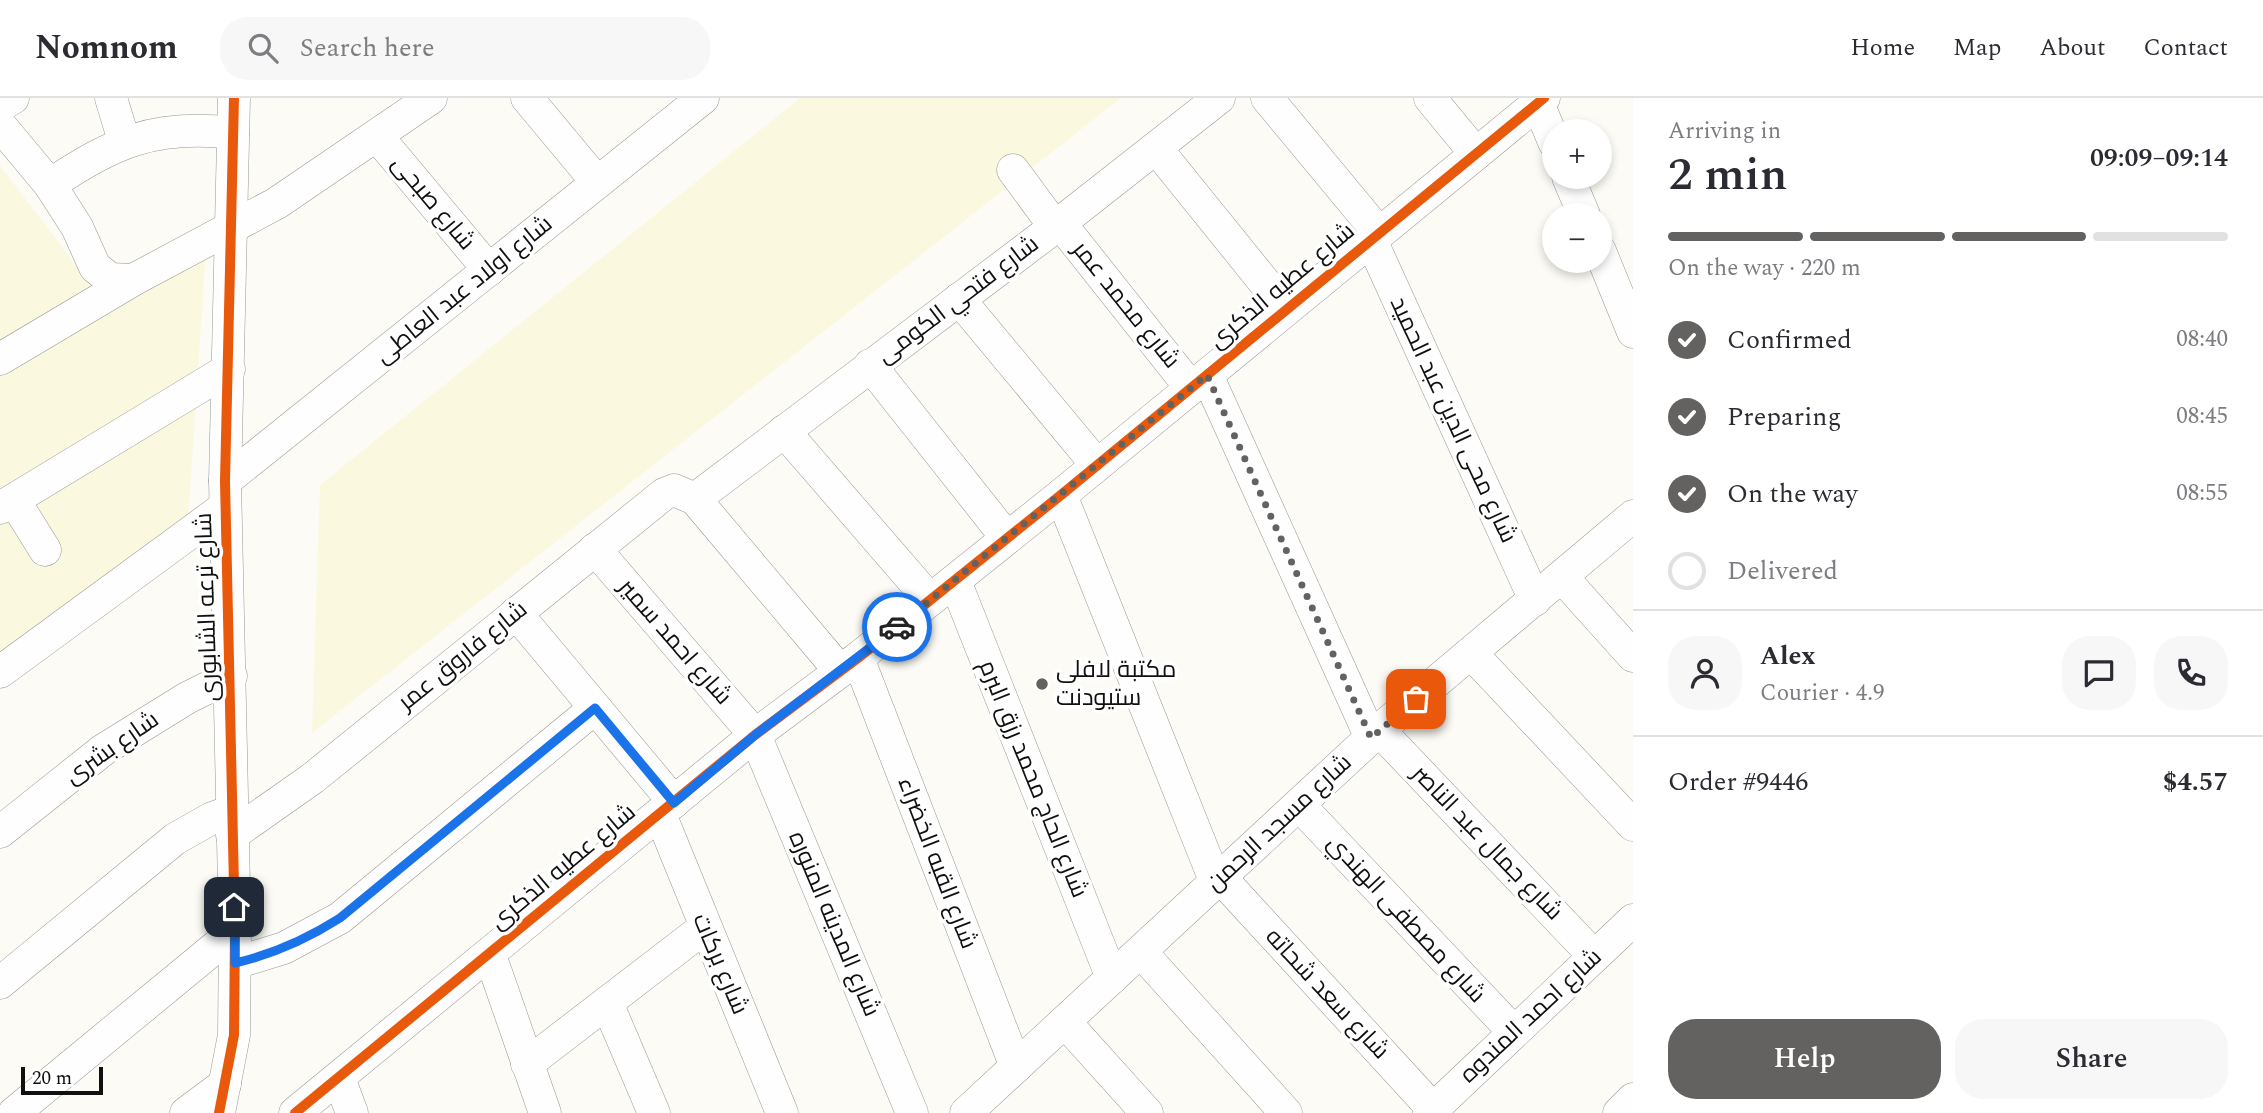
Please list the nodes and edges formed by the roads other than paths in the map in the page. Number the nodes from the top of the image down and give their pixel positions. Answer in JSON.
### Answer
{"nodes":[{"id":1,"x":13,"y":98,"type":"edge"},
{"id":2,"x":111,"y":98,"type":"edge"},
{"id":3,"x":234,"y":98,"type":"edge"},
{"id":4,"x":431,"y":98,"type":"edge"},
{"id":5,"x":527,"y":98,"type":"edge"},
{"id":6,"x":702,"y":98,"type":"edge"},
{"id":7,"x":1219,"y":98,"type":"edge"},
{"id":8,"x":1267,"y":98,"type":"edge"},
{"id":9,"x":1430,"y":98,"type":"edge"},
{"id":10,"x":1541,"y":101,"type":"edge"},
{"id":11,"x":0,"y":106,"type":"edge"},
{"id":12,"x":1547,"y":119,"type":"edge"},
{"id":13,"x":0,"y":125,"type":"edge"},
{"id":14,"x":233,"y":133,"type":"junction"},
{"id":15,"x":377,"y":136,"type":"junction"},
{"id":16,"x":124,"y":141,"type":"junction"},
{"id":17,"x":1156,"y":148,"type":"junction"},
{"id":18,"x":1476,"y":154,"type":"junction"},
{"id":19,"x":1013,"y":170,"type":"dead end"},
{"id":20,"x":597,"y":182,"type":"junction"},
{"id":21,"x":50,"y":185,"type":"junction"},
{"id":22,"x":1057,"y":225,"type":"junction"},
{"id":23,"x":230,"y":229,"type":"junction"},
{"id":24,"x":1375,"y":236,"type":"junction"},
{"id":25,"x":489,"y":270,"type":"junction"},
{"id":26,"x":1609,"y":273,"type":"edge"},
{"id":27,"x":133,"y":280,"type":"junction"},
{"id":28,"x":959,"y":299,"type":"junction"},
{"id":29,"x":1286,"y":309,"type":"junction"},
{"id":30,"x":1633,"y":332,"type":"edge"},
{"id":31,"x":0,"y":359,"type":"edge"},
{"id":32,"x":870,"y":365,"type":"junction"},
{"id":33,"x":229,"y":369,"type":"junction"},
{"id":34,"x":1199,"y":382,"type":"junction"},
{"id":35,"x":784,"y":431,"type":"junction"},
{"id":36,"x":1097,"y":465,"type":"junction"},
{"id":37,"x":225,"y":494,"type":"junction"},
{"id":38,"x":1061,"y":495,"type":"junction"},
{"id":39,"x":695,"y":499,"type":"junction"},
{"id":40,"x":7,"y":504,"type":"edge"},
{"id":41,"x":1633,"y":516,"type":"edge"},
{"id":42,"x":1007,"y":538,"type":"junction"},
{"id":43,"x":595,"y":549,"type":"junction"},
{"id":44,"x":45,"y":550,"type":"dead end"},
{"id":45,"x":1562,"y":577,"type":"junction"},
{"id":46,"x":955,"y":581,"type":"junction"},
{"id":47,"x":930,"y":600,"type":"junction"},
{"id":48,"x":1535,"y":600,"type":"junction"},
{"id":49,"x":516,"y":613,"type":"junction"},
{"id":50,"x":1471,"y":653,"type":"junction"},
{"id":51,"x":1633,"y":656,"type":"edge"},
{"id":52,"x":849,"y":664,"type":"junction"},
{"id":53,"x":1,"y":668,"type":"edge"},
{"id":54,"x":231,"y":676,"type":"junction"},
{"id":55,"x":595,"y":708,"type":"junction"},
{"id":56,"x":1376,"y":734,"type":"junction"},
{"id":57,"x":755,"y":735,"type":"junction"},
{"id":58,"x":1300,"y":806,"type":"junction"},
{"id":59,"x":667,"y":808,"type":"junction"},
{"id":60,"x":232,"y":823,"type":"junction"},
{"id":61,"x":1633,"y":825,"type":"edge"},
{"id":62,"x":0,"y":832,"type":"edge"},
{"id":63,"x":1218,"y":880,"type":"junction"},
{"id":64,"x":1633,"y":920,"type":"edge"},
{"id":65,"x":704,"y":928,"type":"junction"},
{"id":66,"x":235,"y":931,"type":"junction"},
{"id":67,"x":1141,"y":952,"type":"junction"},
{"id":68,"x":490,"y":955,"type":"junction"},
{"id":69,"x":1594,"y":956,"type":"junction"},
{"id":70,"x":235,"y":963,"type":"junction"},
{"id":71,"x":1112,"y":978,"type":"junction"},
{"id":72,"x":0,"y":983,"type":"edge"},
{"id":73,"x":607,"y":1003,"type":"junction"},
{"id":74,"x":1065,"y":1022,"type":"junction"},
{"id":75,"x":1513,"y":1031,"type":"junction"},
{"id":76,"x":527,"y":1064,"type":"junction"},
{"id":77,"x":1016,"y":1067,"type":"junction"},
{"id":78,"x":339,"y":1078,"type":"junction"},
{"id":79,"x":222,"y":1098,"type":"edge"},
{"id":80,"x":1633,"y":1100,"type":"edge"},
{"id":81,"x":987,"y":1106,"type":"edge"},
{"id":82,"x":0,"y":1107,"type":"edge"},
{"id":83,"x":1431,"y":1111,"type":"edge"},
{"id":84,"x":6,"y":1113,"type":"edge"},
{"id":85,"x":14,"y":1113,"type":"edge"},
{"id":86,"x":186,"y":1113,"type":"edge"},
{"id":87,"x":295,"y":1113,"type":"edge"},
{"id":88,"x":352,"y":1113,"type":"edge"},
{"id":89,"x":545,"y":1113,"type":"edge"},
{"id":90,"x":654,"y":1113,"type":"edge"},
{"id":91,"x":782,"y":1113,"type":"edge"},
{"id":92,"x":912,"y":1113,"type":"edge"},
{"id":93,"x":1147,"y":1113,"type":"edge"},
{"id":94,"x":1286,"y":1113,"type":"edge"},
{"id":95,"x":1619,"y":1113,"type":"edge"}],
"edges":[{"from":1,"to":11,"type":"street"},
{"from":2,"to":16,"type":"street"},
{"from":3,"to":14,"type":"street","name":"شارع ترعه الشابورى"},
{"from":4,"to":15,"type":"street"},
{"from":5,"to":20,"type":"street"},
{"from":6,"to":20,"type":"street","name":"شارع اولاد عبد العاطى"},
{"from":7,"to":17,"type":"street","name":"شارع فتحي الكومى"},
{"from":8,"to":24,"type":"street","name":"شارع محى الدين عبد الحميد"},
{"from":9,"to":18,"type":"street"},
{"from":10,"to":12,"type":"street"},
{"from":10,"to":18,"type":"street","name":"شارع عطيه الذكرى"},
{"from":13,"to":21,"type":"street"},
{"from":14,"to":16,"type":"street"},
{"from":14,"to":23,"type":"street","name":"شارع ترعه الشابورى"},
{"from":15,"to":23,"type":"street"},
{"from":15,"to":25,"type":"street","name":"شارع صبحى"},
{"from":16,"to":21,"type":"street"},
{"from":17,"to":22,"type":"street","name":"شارع فتحي الكومى"},
{"from":17,"to":29,"type":"street"},
{"from":18,"to":24,"type":"street","name":"شارع عطيه الذكرى"},
{"from":19,"to":22,"type":"street","name":"شارع محمد عمر"},
{"from":20,"to":25,"type":"street","name":"شارع اولاد عبد العاطى"},
{"from":21,"to":27,"type":"street"},
{"from":22,"to":28,"type":"street","name":"شارع فتحي الكومى"},
{"from":22,"to":34,"type":"street","name":"شارع محمد عمر"},
{"from":23,"to":27,"type":"street"},
{"from":23,"to":33,"type":"street","name":"شارع ترعه الشابورى"},
{"from":24,"to":29,"type":"street","name":"شارع عطيه الذكرى"},
{"from":24,"to":48,"type":"street","name":"شارع محى الدين عبد الحميد"},
{"from":25,"to":37,"type":"street","name":"شارع اولاد عبد العاطى"},
{"from":26,"to":30,"type":"street"},
{"from":27,"to":31,"type":"street"},
{"from":28,"to":32,"type":"street","name":"شارع فتحي الكومى"},
{"from":28,"to":36,"type":"street"},
{"from":29,"to":34,"type":"street","name":"شارع عطيه الذكرى"},
{"from":32,"to":35,"type":"street","name":"شارع فتحي الكومى"},
{"from":32,"to":42,"type":"street"},
{"from":33,"to":37,"type":"street","name":"شارع ترعه الشابورى"},
{"from":33,"to":40,"type":"street"},
{"from":34,"to":36,"type":"street","name":"شارع عطيه الذكرى"},
{"from":34,"to":56,"type":"street","name":"شارع محمد عمر"},
{"from":35,"to":39,"type":"street","name":"شارع فتحي الكومى"},
{"from":35,"to":47,"type":"street"},
{"from":36,"to":38,"type":"street","name":"شارع عطيه الذكرى"},
{"from":37,"to":53,"type":"street","name":"شارع اولاد عبد العاطى"},
{"from":37,"to":54,"type":"street","name":"شارع ترعه الشابورى"},
{"from":38,"to":42,"type":"street","name":"شارع عطيه الذكرى"},
{"from":38,"to":63,"type":"street"},
{"from":39,"to":43,"type":"street","name":"شارع فاروق عمر"},
{"from":39,"to":52,"type":"street","name":"شارع القبه الخضراء"},
{"from":40,"to":44,"type":"street"},
{"from":41,"to":45,"type":"street","name":"شارع مسجد الرحمن"},
{"from":42,"to":46,"type":"street","name":"شارع عطيه الذكرى"},
{"from":43,"to":49,"type":"street","name":"شارع فاروق عمر"},
{"from":43,"to":57,"type":"street","name":"شارع احمد سمير"},
{"from":45,"to":48,"type":"street","name":"شارع مسجد الرحمن"},
{"from":45,"to":51,"type":"street"},
{"from":46,"to":47,"type":"street","name":"شارع عطيه الذكرى"},
{"from":46,"to":71,"type":"street","name":"شارع الحاج محمد رزق البرم"},
{"from":47,"to":52,"type":"street","name":"شارع عطيه الذكرى"},
{"from":48,"to":50,"type":"street","name":"شارع مسجد الرحمن"},
{"from":49,"to":55,"type":"street","name":"شارع بركات"},
{"from":49,"to":60,"type":"street","name":"شارع فاروق عمر"},
{"from":50,"to":56,"type":"street","name":"شارع مسجد الرحمن"},
{"from":50,"to":61,"type":"street"},
{"from":52,"to":57,"type":"street","name":"شارع عطيه الذكرى"},
{"from":52,"to":77,"type":"street","name":"شارع القبه الخضراء"},
{"from":54,"to":60,"type":"street","name":"شارع ترعه الشابورى"},
{"from":54,"to":62,"type":"street","name":"شارع بشرى"},
{"from":55,"to":59,"type":"street","name":"شارع بركات"},
{"from":55,"to":70,"type":"street"},
{"from":56,"to":58,"type":"street","name":"شارع مسجد الرحمن"},
{"from":56,"to":69,"type":"street","name":"شارع جمال عبد الناصر"},
{"from":57,"to":59,"type":"street","name":"شارع عطيه الذكرى"},
{"from":57,"to":92,"type":"street","name":"شارع المدينه المنوره"},
{"from":58,"to":63,"type":"street","name":"شارع مسجد الرحمن"},
{"from":58,"to":75,"type":"street","name":"شارع مصطفى الهندي"},
{"from":59,"to":65,"type":"street","name":"شارع بركات"},
{"from":59,"to":68,"type":"street","name":"شارع عطيه الذكرى"},
{"from":60,"to":66,"type":"street","name":"شارع ترعه الشابورى"},
{"from":60,"to":72,"type":"street","name":"شارع فاروق عمر"},
{"from":63,"to":67,"type":"street","name":"شارع مسجد الرحمن"},
{"from":63,"to":83,"type":"street","name":"شارع سعد شحاته"},
{"from":64,"to":69,"type":"street","name":"شارع احمد المندوه"},
{"from":65,"to":73,"type":"street"},
{"from":65,"to":91,"type":"street","name":"شارع بركات"},
{"from":66,"to":70,"type":"street","name":"شارع ترعه الشابورى"},
{"from":66,"to":85,"type":"street"},
{"from":67,"to":71,"type":"street","name":"شارع مسجد الرحمن"},
{"from":67,"to":94,"type":"street"},
{"from":68,"to":76,"type":"street"},
{"from":68,"to":78,"type":"street","name":"شارع عطيه الذكرى"},
{"from":69,"to":75,"type":"street","name":"شارع احمد المندوه"},
{"from":70,"to":79,"type":"street","name":"شارع ترعه الشابورى"},
{"from":71,"to":74,"type":"street","name":"شارع مسجد الرحمن"},
{"from":73,"to":76,"type":"street"},
{"from":73,"to":90,"type":"street"},
{"from":74,"to":77,"type":"street","name":"شارع مسجد الرحمن"},
{"from":74,"to":93,"type":"street"},
{"from":75,"to":83,"type":"street","name":"شارع احمد المندوه"},
{"from":76,"to":89,"type":"street"},
{"from":77,"to":81,"type":"street","name":"شارع مسجد الرحمن"},
{"from":78,"to":87,"type":"street","name":"شارع عطيه الذكرى"},
{"from":78,"to":88,"type":"street"},
{"from":79,"to":86,"type":"street"},
{"from":80,"to":95,"type":"street"},
{"from":82,"to":84,"type":"street"}]}
